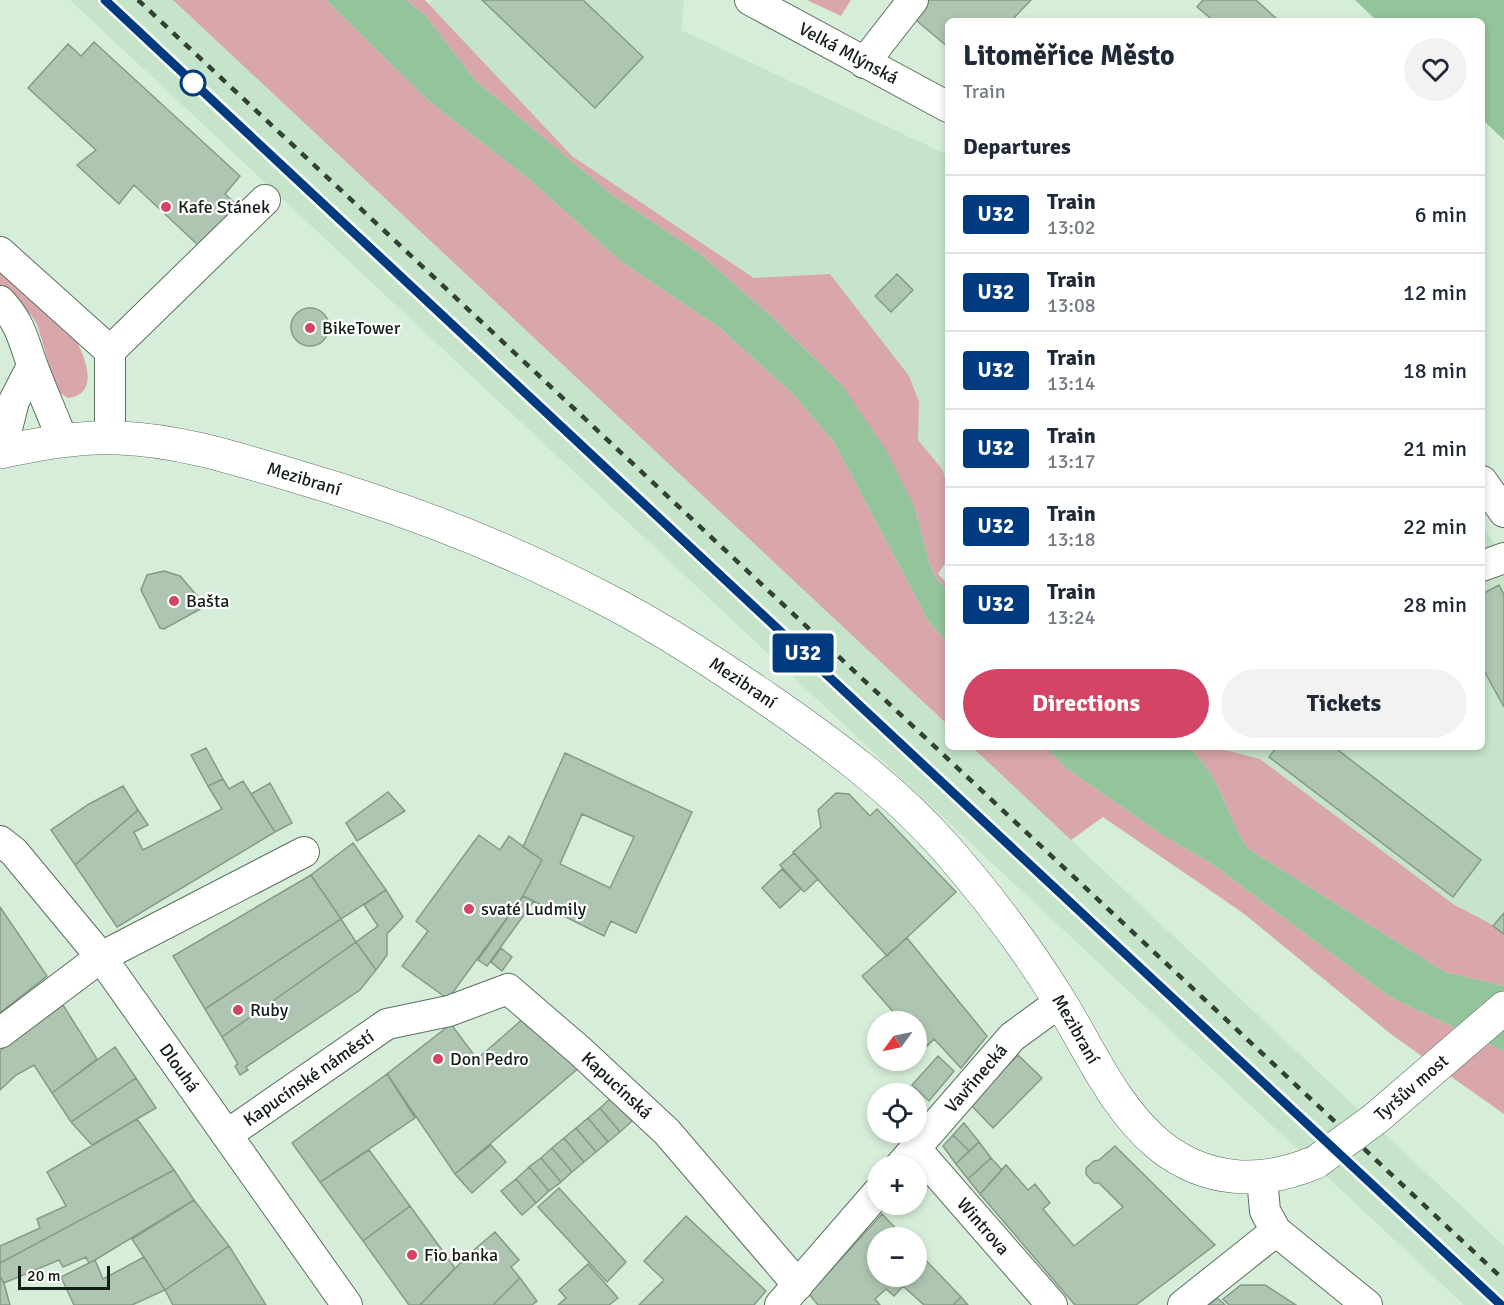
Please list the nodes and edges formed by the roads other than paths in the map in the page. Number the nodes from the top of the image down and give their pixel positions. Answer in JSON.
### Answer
{"nodes":[{"id":1,"x":750,"y":0,"type":"edge"},
{"id":2,"x":913,"y":0,"type":"edge"},
{"id":3,"x":864,"y":63,"type":"junction"},
{"id":4,"x":945,"y":105,"type":"edge"},
{"id":5,"x":265,"y":200,"type":"dead end"},
{"id":6,"x":0,"y":252,"type":"edge"},
{"id":7,"x":0,"y":301,"type":"edge"},
{"id":8,"x":110,"y":351,"type":"junction"},
{"id":9,"x":32,"y":366,"type":"junction"},
{"id":10,"x":110,"y":438,"type":"junction"},
{"id":11,"x":63,"y":441,"type":"junction"},
{"id":12,"x":0,"y":452,"type":"edge"},
{"id":13,"x":1485,"y":485,"type":"edge"},
{"id":14,"x":1504,"y":512,"type":"edge"},
{"id":15,"x":1504,"y":558,"type":"edge"},
{"id":16,"x":1485,"y":565,"type":"edge"},
{"id":17,"x":0,"y":841,"type":"edge"},
{"id":18,"x":304,"y":852,"type":"dead end"},
{"id":19,"x":101,"y":957,"type":"junction"},
{"id":20,"x":1060,"y":1002,"type":"junction"},
{"id":21,"x":1504,"y":1008,"type":"edge"},
{"id":22,"x":387,"y":1024,"type":"joint"},
{"id":23,"x":0,"y":1033,"type":"edge"},
{"id":24,"x":228,"y":1134,"type":"junction"},
{"id":25,"x":910,"y":1155,"type":"edge"},
{"id":26,"x":1316,"y":1162,"type":"joint"},
{"id":27,"x":927,"y":1177,"type":"edge"},
{"id":28,"x":1263,"y":1178,"type":"junction"},
{"id":29,"x":867,"y":1205,"type":"edge"},
{"id":30,"x":1276,"y":1231,"type":"junction"},
{"id":31,"x":789,"y":1295,"type":"edge"},
{"id":32,"x":347,"y":1305,"type":"edge"},
{"id":33,"x":1052,"y":1305,"type":"edge"},
{"id":34,"x":1183,"y":1305,"type":"edge"},
{"id":35,"x":1367,"y":1305,"type":"edge"}],
"edges":[{"from":1,"to":3,"type":"street","name":"Velká Mlýnská"},
{"from":2,"to":3,"type":"street"},
{"from":3,"to":4,"type":"street","name":"Velká Mlýnská"},
{"from":5,"to":8,"type":"street"},
{"from":6,"to":8,"type":"street"},
{"from":7,"to":9,"type":"street"},
{"from":8,"to":10,"type":"street"},
{"from":9,"to":11,"type":"street"},
{"from":9,"to":12,"type":"street"},
{"from":10,"to":11,"type":"main road","name":"Mezibraní"},
{"from":10,"to":20,"type":"main road","name":"Mezibraní"},
{"from":11,"to":12,"type":"main road","name":"Mezibraní"},
{"from":13,"to":14,"type":"street"},
{"from":15,"to":16,"type":"street"},
{"from":17,"to":19,"type":"street","name":"Dlouhá"},
{"from":18,"to":19,"type":"street"},
{"from":19,"to":23,"type":"street"},
{"from":19,"to":24,"type":"street","name":"Dlouhá"},
{"from":20,"to":25,"type":"street","name":"Vavřinecká"},
{"from":20,"to":28,"type":"main road","name":"Mezibraní"},
{"from":21,"to":26,"type":"main road","name":"Tyršův most","bridge":true},
{"from":22,"to":24,"type":"street","name":"Kapucínské náměstí"},
{"from":22,"to":31,"type":"street","name":"Kapucínská"},
{"from":24,"to":32,"type":"street","name":"Dlouhá"},
{"from":26,"to":28,"type":"main road","name":"Mezibraní"},
{"from":27,"to":33,"type":"street","name":"Wintrova"},
{"from":28,"to":30,"type":"street"},
{"from":29,"to":31,"type":"street"},
{"from":30,"to":34,"type":"street"},
{"from":30,"to":35,"type":"street"}]}
